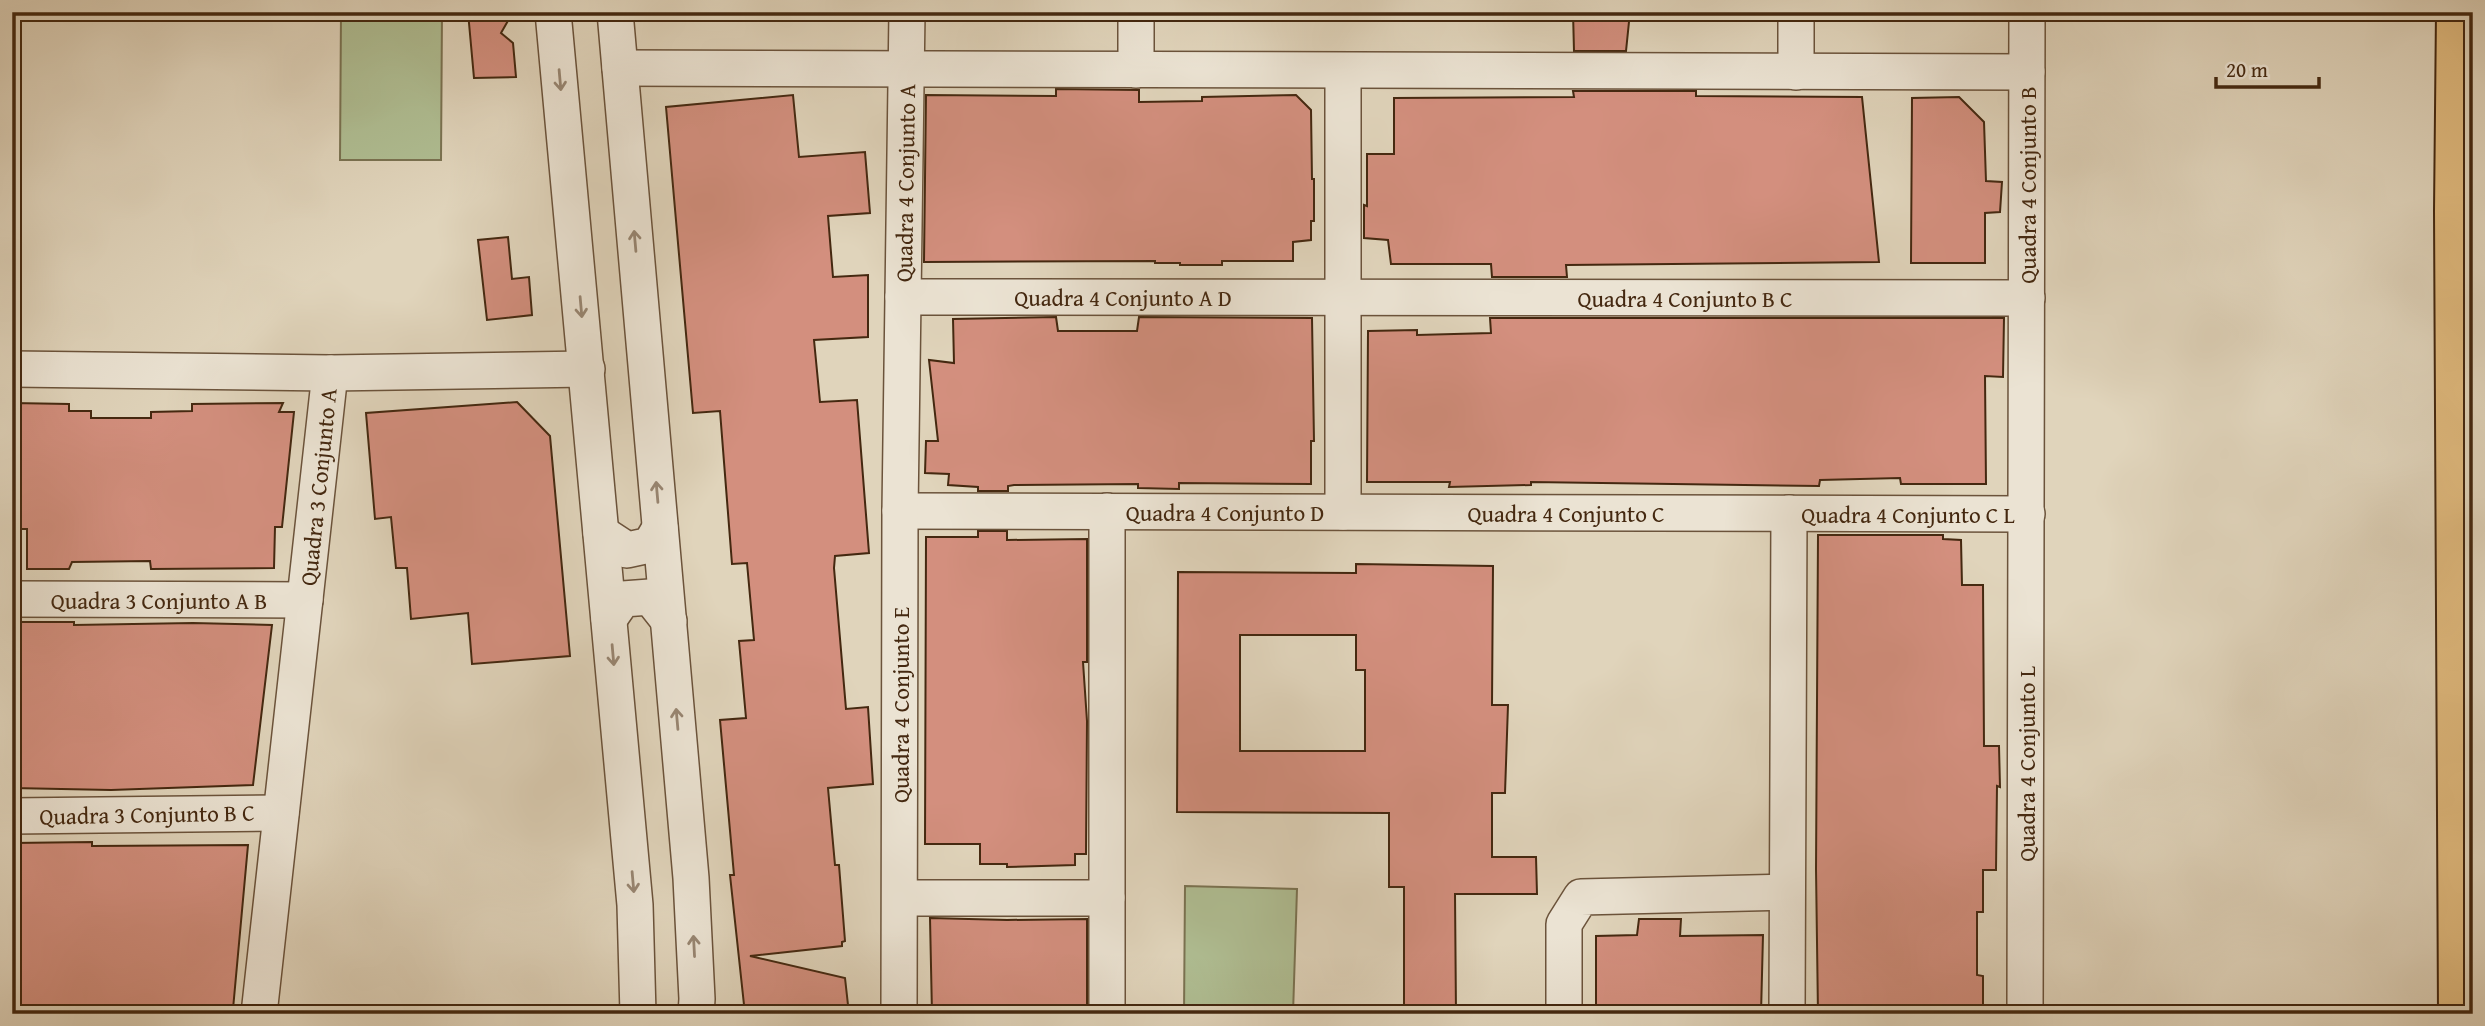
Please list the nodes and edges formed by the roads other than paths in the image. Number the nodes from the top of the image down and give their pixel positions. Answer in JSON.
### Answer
{"nodes":[{"id":1,"x":553,"y":12,"type":"edge"},
{"id":2,"x":615,"y":12,"type":"edge"},
{"id":3,"x":907,"y":12,"type":"edge"},
{"id":4,"x":1136,"y":12,"type":"edge"},
{"id":5,"x":1796,"y":12,"type":"edge"},
{"id":6,"x":2027,"y":12,"type":"edge"},
{"id":7,"x":2456,"y":12,"type":"edge"},
{"id":8,"x":2464,"y":62,"type":"edge"},
{"id":9,"x":620,"y":68,"type":"junction"},
{"id":10,"x":906,"y":69,"type":"junction"},
{"id":11,"x":1136,"y":70,"type":"junction"},
{"id":12,"x":1343,"y":71,"type":"junction"},
{"id":13,"x":1796,"y":72,"type":"junction"},
{"id":14,"x":2027,"y":72,"type":"junction"},
{"id":15,"x":2463,"y":205,"type":"edge"},
{"id":16,"x":903,"y":297,"type":"junction"},
{"id":17,"x":1343,"y":297,"type":"junction"},
{"id":18,"x":2027,"y":298,"type":"junction"},
{"id":19,"x":12,"y":369,"type":"edge"},
{"id":20,"x":587,"y":369,"type":"junction"},
{"id":21,"x":330,"y":373,"type":"junction"},
{"id":22,"x":900,"y":511,"type":"junction"},
{"id":23,"x":1107,"y":512,"type":"junction"},
{"id":24,"x":1343,"y":512,"type":"junction"},
{"id":25,"x":1789,"y":513,"type":"junction"},
{"id":26,"x":2027,"y":514,"type":"junction"},
{"id":27,"x":660,"y":527,"type":"junction"},
{"id":28,"x":601,"y":533,"type":"junction"},
{"id":29,"x":12,"y":599,"type":"edge"},
{"id":30,"x":305,"y":600,"type":"junction"},
{"id":31,"x":609,"y":618,"type":"junction"},
{"id":32,"x":669,"y":621,"type":"junction"},
{"id":33,"x":281,"y":813,"type":"junction"},
{"id":34,"x":12,"y":816,"type":"edge"},
{"id":35,"x":1787,"y":892,"type":"junction"},
{"id":36,"x":900,"y":898,"type":"junction"},
{"id":37,"x":1107,"y":898,"type":"junction"},
{"id":38,"x":259,"y":1014,"type":"edge"},
{"id":39,"x":638,"y":1014,"type":"edge"},
{"id":40,"x":696,"y":1014,"type":"edge"},
{"id":41,"x":899,"y":1014,"type":"edge"},
{"id":42,"x":1107,"y":1014,"type":"edge"},
{"id":43,"x":1564,"y":1014,"type":"edge"},
{"id":44,"x":1787,"y":1014,"type":"edge"},
{"id":45,"x":2025,"y":1014,"type":"edge"},
{"id":46,"x":2458,"y":1014,"type":"edge"}],
"edges":[{"from":1,"to":20,"type":"street","one_way":true},
{"from":2,"to":9,"type":"street"},
{"from":3,"to":10,"type":"street","name":"Quadra 4 Conjunto A"},
{"from":4,"to":11,"type":"street"},
{"from":5,"to":13,"type":"street"},
{"from":6,"to":14,"type":"street","name":"Quadra 4 Conjunto B"},
{"from":7,"to":8,"type":"highway"},
{"from":8,"to":15,"type":"highway"},
{"from":9,"to":10,"type":"street"},
{"from":27,"to":9,"type":"street","one_way":true},
{"from":10,"to":11,"type":"street"},
{"from":10,"to":16,"type":"street","name":"Quadra 4 Conjunto A"},
{"from":11,"to":12,"type":"street"},
{"from":12,"to":13,"type":"street"},
{"from":12,"to":17,"type":"street"},
{"from":13,"to":14,"type":"street"},
{"from":14,"to":18,"type":"street","name":"Quadra 4 Conjunto B"},
{"from":15,"to":46,"type":"highway"},
{"from":16,"to":17,"type":"street","name":"Quadra 4 Conjunto A D"},
{"from":16,"to":22,"type":"street"},
{"from":17,"to":18,"type":"street","name":"Quadra 4 Conjunto B C"},
{"from":17,"to":24,"type":"street"},
{"from":18,"to":26,"type":"street"},
{"from":19,"to":21,"type":"street"},
{"from":20,"to":21,"type":"street"},
{"from":20,"to":28,"type":"street"},
{"from":21,"to":30,"type":"street","name":"Quadra 3 Conjunto A"},
{"from":22,"to":23,"type":"street","name":"Quadra 4 Conjunto D"},
{"from":22,"to":36,"type":"street","name":"Quadra 4 Conjunto E"},
{"from":23,"to":24,"type":"street","name":"Quadra 4 Conjunto D"},
{"from":23,"to":37,"type":"street"},
{"from":24,"to":25,"type":"street","name":"Quadra 4 Conjunto C"},
{"from":25,"to":26,"type":"street","name":"Quadra 4 Conjunto C L"},
{"from":25,"to":35,"type":"street"},
{"from":26,"to":45,"type":"street","name":"Quadra 4 Conjunto L"},
{"from":27,"to":28,"type":"street"},
{"from":27,"to":32,"type":"street"},
{"from":28,"to":31,"type":"street"},
{"from":29,"to":30,"type":"street","name":"Quadra 3 Conjunto A B"},
{"from":30,"to":33,"type":"street","name":"Quadra 3 Conjunto A"},
{"from":31,"to":32,"type":"street"},
{"from":31,"to":39,"type":"street","one_way":true},
{"from":40,"to":32,"type":"street","one_way":true},
{"from":33,"to":34,"type":"street","name":"Quadra 3 Conjunto B C"},
{"from":33,"to":38,"type":"street","name":"Quadra 3 Conjunto A"},
{"from":35,"to":43,"type":"street"},
{"from":35,"to":44,"type":"street"},
{"from":36,"to":37,"type":"street"},
{"from":36,"to":41,"type":"street","name":"Quadra 4 Conjunto E"},
{"from":37,"to":42,"type":"street"}]}
